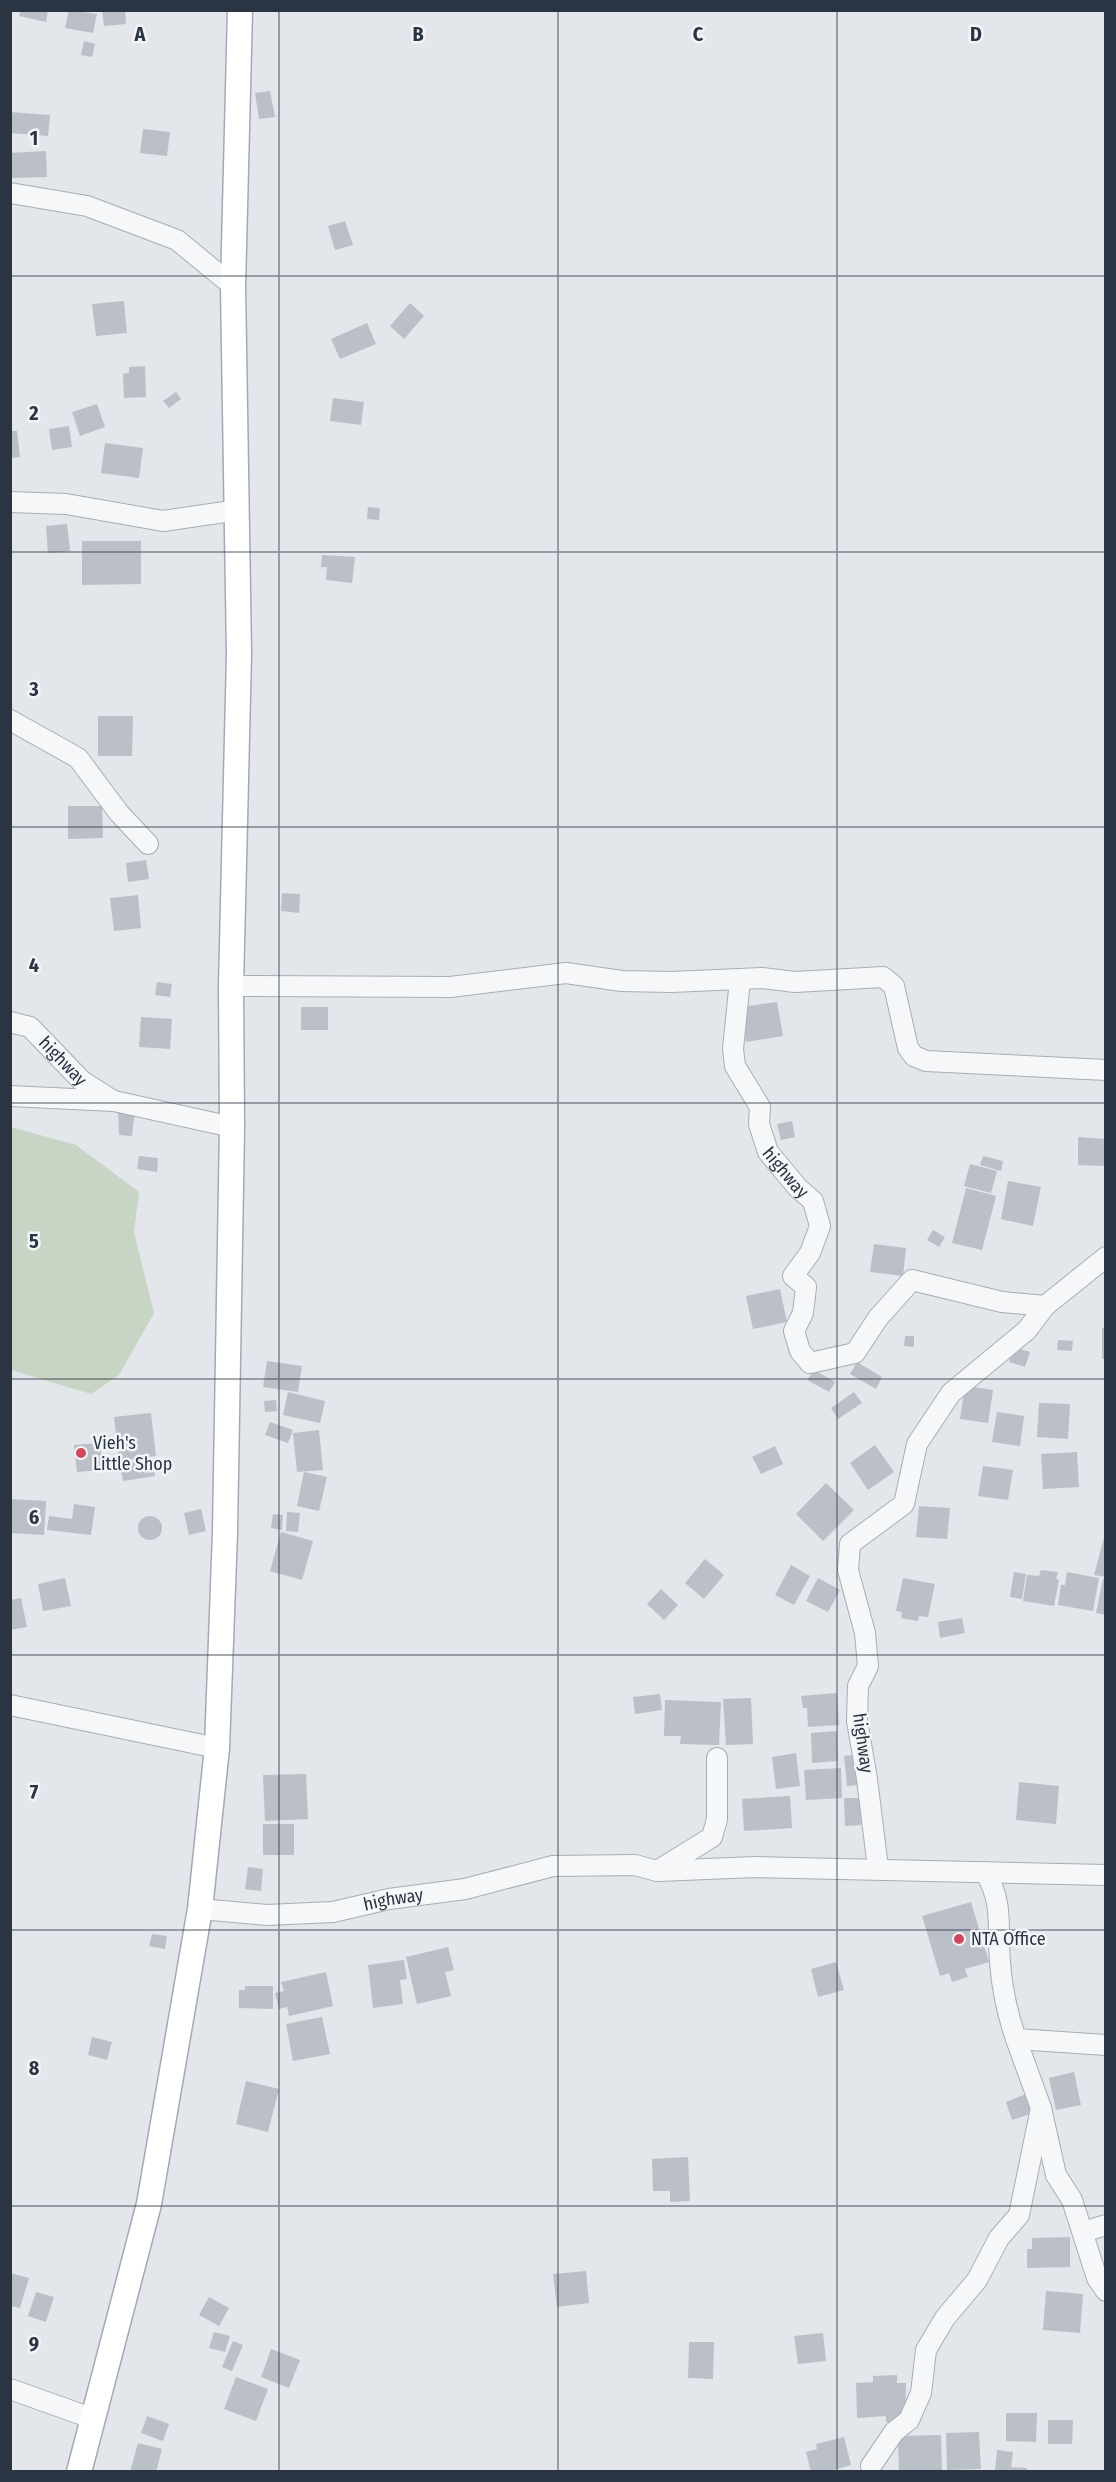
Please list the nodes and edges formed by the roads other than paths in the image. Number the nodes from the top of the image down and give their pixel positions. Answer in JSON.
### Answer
{"nodes":[{"id":1,"x":240,"y":10,"type":"edge"},
{"id":2,"x":10,"y":193,"type":"edge"},
{"id":3,"x":233,"y":286,"type":"junction"},
{"id":4,"x":10,"y":502,"type":"edge"},
{"id":5,"x":238,"y":510,"type":"junction"},
{"id":6,"x":10,"y":720,"type":"edge"},
{"id":7,"x":148,"y":844,"type":"dead end"},
{"id":8,"x":740,"y":980,"type":"junction"},
{"id":9,"x":231,"y":986,"type":"junction"},
{"id":10,"x":10,"y":1022,"type":"edge"},
{"id":11,"x":1106,"y":1070,"type":"edge"},
{"id":12,"x":15,"y":1096,"type":"edge"},
{"id":13,"x":114,"y":1101,"type":"junction"},
{"id":14,"x":232,"y":1127,"type":"junction"},
{"id":15,"x":1106,"y":1257,"type":"edge"},
{"id":16,"x":1046,"y":1306,"type":"junction"},
{"id":17,"x":10,"y":1705,"type":"edge"},
{"id":18,"x":217,"y":1748,"type":"junction"},
{"id":19,"x":717,"y":1758,"type":"dead end"},
{"id":20,"x":878,"y":1868,"type":"junction"},
{"id":21,"x":657,"y":1871,"type":"junction"},
{"id":22,"x":985,"y":1872,"type":"junction"},
{"id":23,"x":1106,"y":1875,"type":"edge"},
{"id":24,"x":200,"y":1909,"type":"junction"},
{"id":25,"x":1016,"y":2039,"type":"junction"},
{"id":26,"x":1106,"y":2045,"type":"edge"},
{"id":27,"x":1041,"y":2108,"type":"junction"},
{"id":28,"x":1106,"y":2225,"type":"edge"},
{"id":29,"x":1083,"y":2232,"type":"junction"},
{"id":30,"x":1106,"y":2292,"type":"edge"},
{"id":31,"x":10,"y":2389,"type":"edge"},
{"id":32,"x":94,"y":2419,"type":"junction"},
{"id":33,"x":871,"y":2466,"type":"dead end"},
{"id":34,"x":79,"y":2472,"type":"edge"}],
"edges":[{"from":1,"to":3,"type":"main road"},
{"from":2,"to":3,"type":"street"},
{"from":3,"to":5,"type":"main road"},
{"from":4,"to":5,"type":"street"},
{"from":5,"to":9,"type":"main road"},
{"from":6,"to":7,"type":"street"},
{"from":8,"to":9,"type":"street"},
{"from":8,"to":11,"type":"street"},
{"from":8,"to":16,"type":"street","name":"highway"},
{"from":9,"to":14,"type":"main road"},
{"from":10,"to":13,"type":"street","name":"highway"},
{"from":12,"to":13,"type":"street","name":"highway"},
{"from":13,"to":14,"type":"street","name":"highway"},
{"from":14,"to":18,"type":"main road"},
{"from":15,"to":16,"type":"street","name":"highway"},
{"from":16,"to":20,"type":"street","name":"highway"},
{"from":17,"to":18,"type":"street"},
{"from":18,"to":24,"type":"main road"},
{"from":19,"to":21,"type":"street"},
{"from":20,"to":21,"type":"street","name":"highway"},
{"from":20,"to":22,"type":"street","name":"highway"},
{"from":21,"to":24,"type":"street","name":"highway"},
{"from":22,"to":23,"type":"street","name":"highway"},
{"from":22,"to":25,"type":"street"},
{"from":24,"to":32,"type":"main road"},
{"from":25,"to":26,"type":"street"},
{"from":25,"to":27,"type":"street"},
{"from":27,"to":29,"type":"street"},
{"from":27,"to":33,"type":"street"},
{"from":28,"to":29,"type":"street"},
{"from":29,"to":30,"type":"street"},
{"from":31,"to":32,"type":"street"},
{"from":32,"to":34,"type":"main road"}]}
